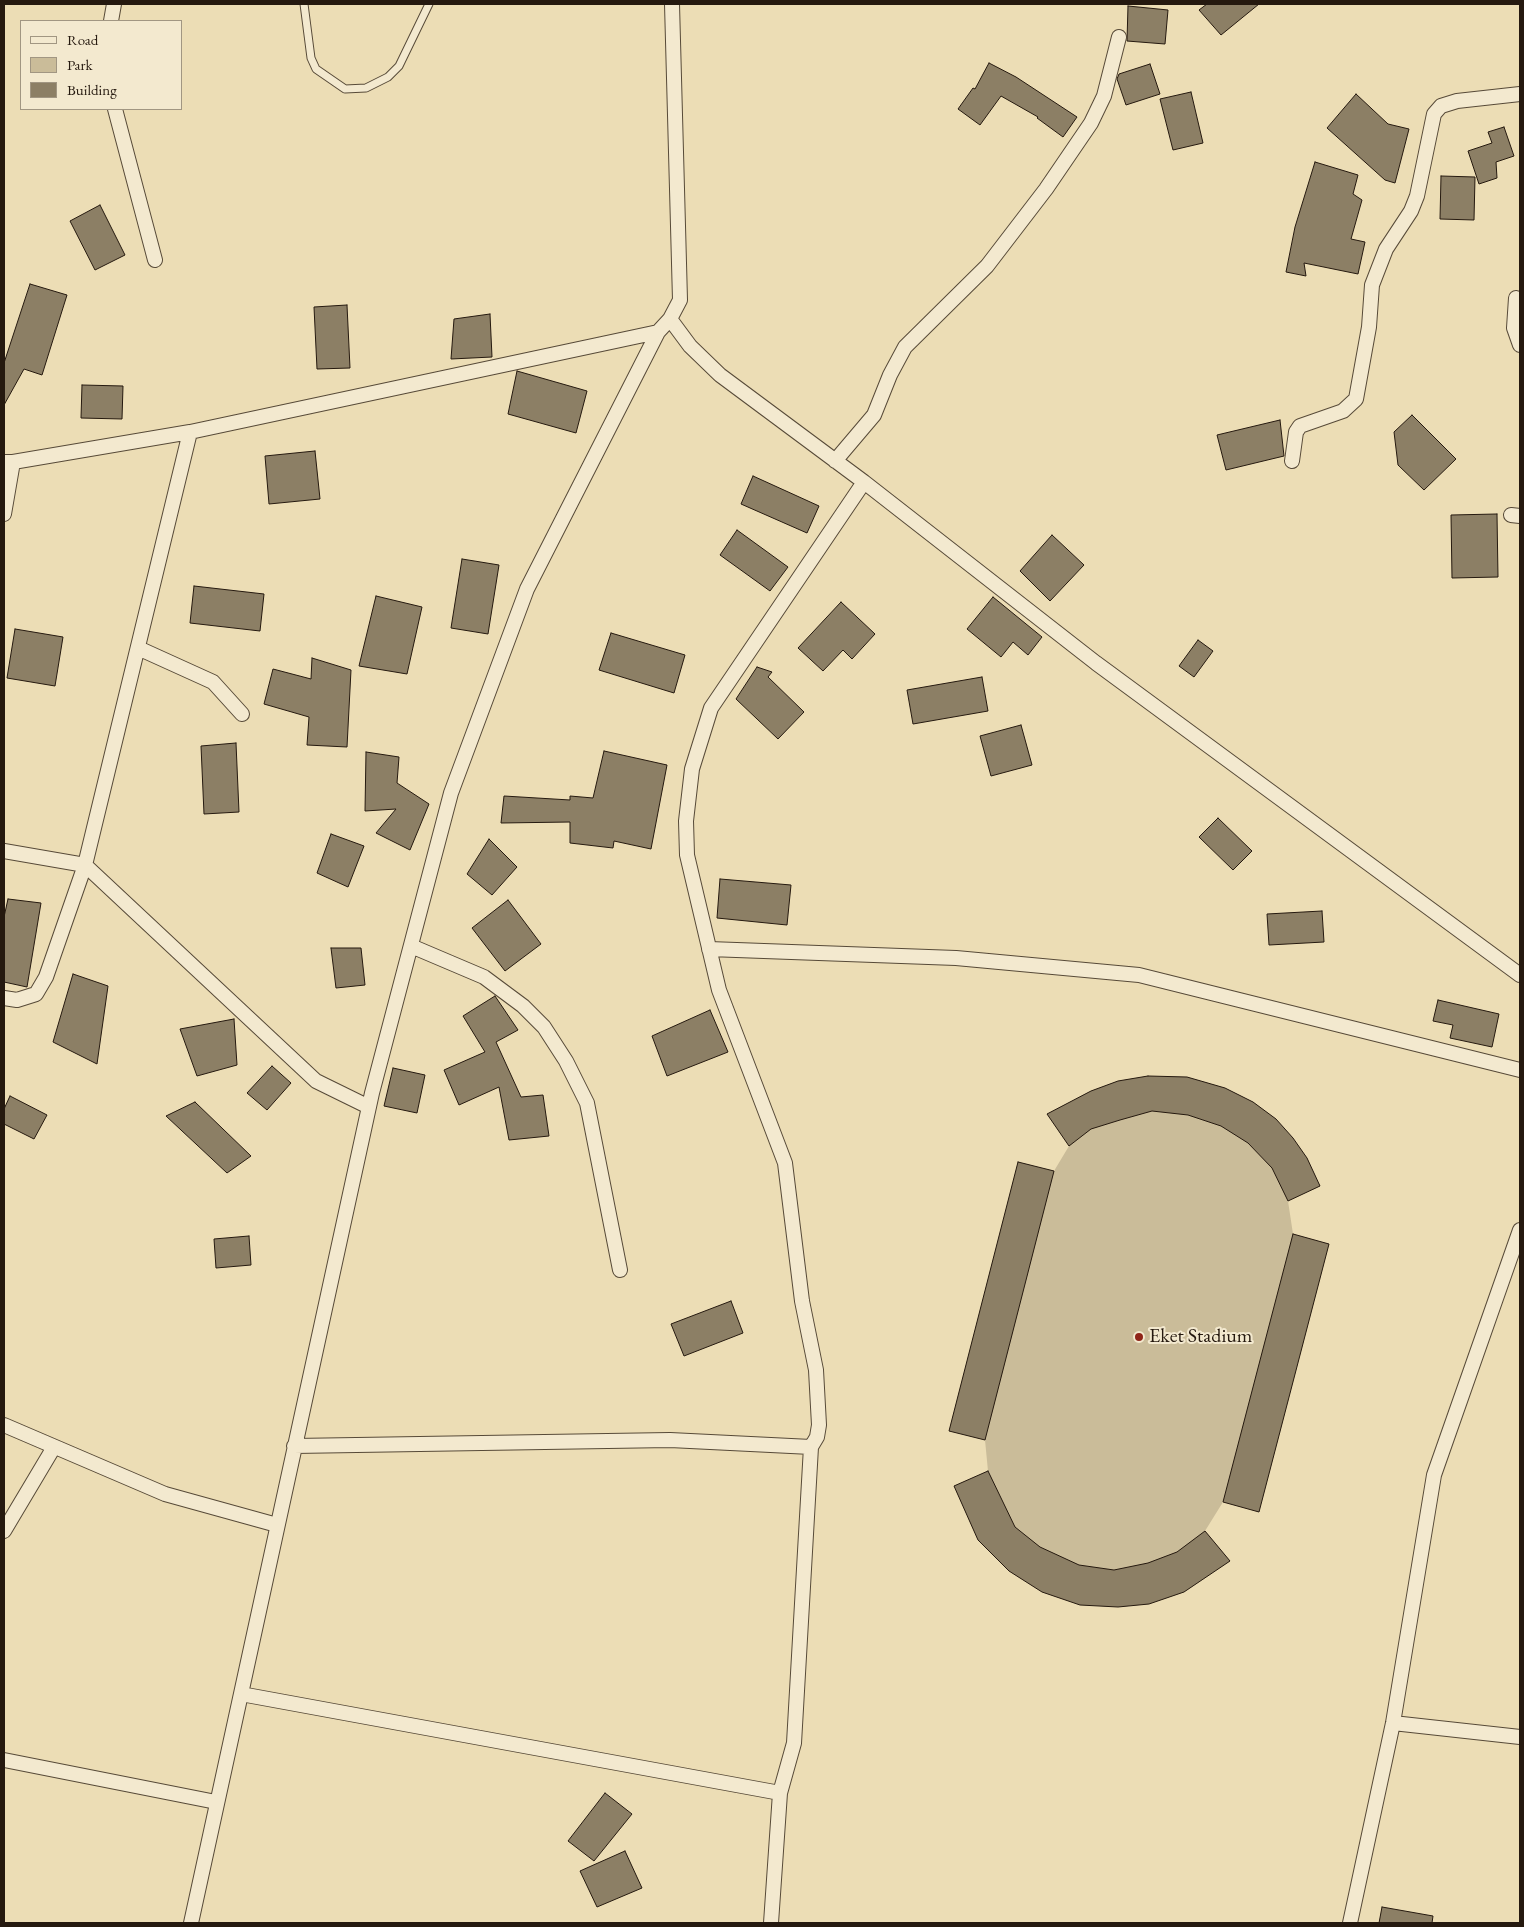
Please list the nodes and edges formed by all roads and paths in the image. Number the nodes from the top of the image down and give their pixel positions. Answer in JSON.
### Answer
{"nodes":[{"id":1,"x":114,"y":4,"type":"edge"},
{"id":2,"x":304,"y":4,"type":"edge"},
{"id":3,"x":429,"y":4,"type":"edge"},
{"id":4,"x":672,"y":4,"type":"edge"},
{"id":5,"x":111,"y":20,"type":"edge"},
{"id":6,"x":1118,"y":38,"type":"dead end"},
{"id":7,"x":1520,"y":94,"type":"edge"},
{"id":8,"x":114,"y":110,"type":"edge"},
{"id":9,"x":155,"y":260,"type":"dead end"},
{"id":10,"x":1516,"y":298,"type":"dead end"},
{"id":11,"x":670,"y":319,"type":"junction"},
{"id":12,"x":658,"y":332,"type":"junction"},
{"id":13,"x":1520,"y":345,"type":"edge"},
{"id":14,"x":190,"y":432,"type":"junction"},
{"id":15,"x":836,"y":461,"type":"junction"},
{"id":16,"x":1292,"y":461,"type":"dead end"},
{"id":17,"x":8,"y":462,"type":"edge"},
{"id":18,"x":864,"y":482,"type":"junction"},
{"id":19,"x":4,"y":514,"type":"edge"},
{"id":20,"x":138,"y":648,"type":"junction"},
{"id":21,"x":242,"y":714,"type":"dead end"},
{"id":22,"x":4,"y":851,"type":"edge"},
{"id":23,"x":85,"y":865,"type":"junction"},
{"id":24,"x":411,"y":946,"type":"junction"},
{"id":25,"x":710,"y":949,"type":"junction"},
{"id":26,"x":1520,"y":975,"type":"edge"},
{"id":27,"x":4,"y":998,"type":"edge"},
{"id":28,"x":1520,"y":1070,"type":"edge"},
{"id":29,"x":369,"y":1108,"type":"junction"},
{"id":30,"x":1520,"y":1230,"type":"edge"},
{"id":31,"x":620,"y":1270,"type":"dead end"},
{"id":32,"x":4,"y":1425,"type":"edge"},
{"id":33,"x":294,"y":1446,"type":"junction"},
{"id":34,"x":54,"y":1447,"type":"junction"},
{"id":35,"x":811,"y":1447,"type":"junction"},
{"id":36,"x":277,"y":1525,"type":"junction"},
{"id":37,"x":4,"y":1531,"type":"edge"},
{"id":38,"x":241,"y":1694,"type":"junction"},
{"id":39,"x":1393,"y":1723,"type":"junction"},
{"id":40,"x":1520,"y":1737,"type":"edge"},
{"id":41,"x":4,"y":1760,"type":"edge"},
{"id":42,"x":780,"y":1792,"type":"junction"},
{"id":43,"x":216,"y":1802,"type":"junction"},
{"id":44,"x":190,"y":1923,"type":"edge"},
{"id":45,"x":772,"y":1923,"type":"edge"},
{"id":46,"x":1350,"y":1923,"type":"edge"}],
"edges":[{"from":1,"to":5,"type":"street"},
{"from":2,"to":3,"type":"lane"},
{"from":4,"to":11,"type":"street"},
{"from":6,"to":15,"type":"street"},
{"from":7,"to":16,"type":"street"},
{"from":8,"to":9,"type":"street"},
{"from":10,"to":13,"type":"street"},
{"from":11,"to":12,"type":"street"},
{"from":11,"to":15,"type":"street"},
{"from":12,"to":14,"type":"street"},
{"from":12,"to":24,"type":"street"},
{"from":14,"to":17,"type":"street"},
{"from":14,"to":20,"type":"street"},
{"from":15,"to":18,"type":"street"},
{"from":17,"to":19,"type":"street"},
{"from":18,"to":25,"type":"street"},
{"from":18,"to":26,"type":"street"},
{"from":20,"to":21,"type":"street"},
{"from":20,"to":23,"type":"street"},
{"from":22,"to":23,"type":"street"},
{"from":23,"to":27,"type":"street"},
{"from":23,"to":29,"type":"street"},
{"from":24,"to":29,"type":"street"},
{"from":24,"to":31,"type":"street"},
{"from":25,"to":28,"type":"street"},
{"from":25,"to":35,"type":"street"},
{"from":29,"to":33,"type":"street"},
{"from":30,"to":39,"type":"street"},
{"from":32,"to":34,"type":"street"},
{"from":33,"to":35,"type":"street"},
{"from":33,"to":36,"type":"street"},
{"from":34,"to":36,"type":"street"},
{"from":34,"to":37,"type":"street"},
{"from":35,"to":42,"type":"street"},
{"from":36,"to":38,"type":"street"},
{"from":38,"to":42,"type":"street"},
{"from":38,"to":43,"type":"street"},
{"from":39,"to":40,"type":"street"},
{"from":39,"to":46,"type":"street"},
{"from":41,"to":43,"type":"street"},
{"from":42,"to":45,"type":"street"},
{"from":43,"to":44,"type":"street"}]}
